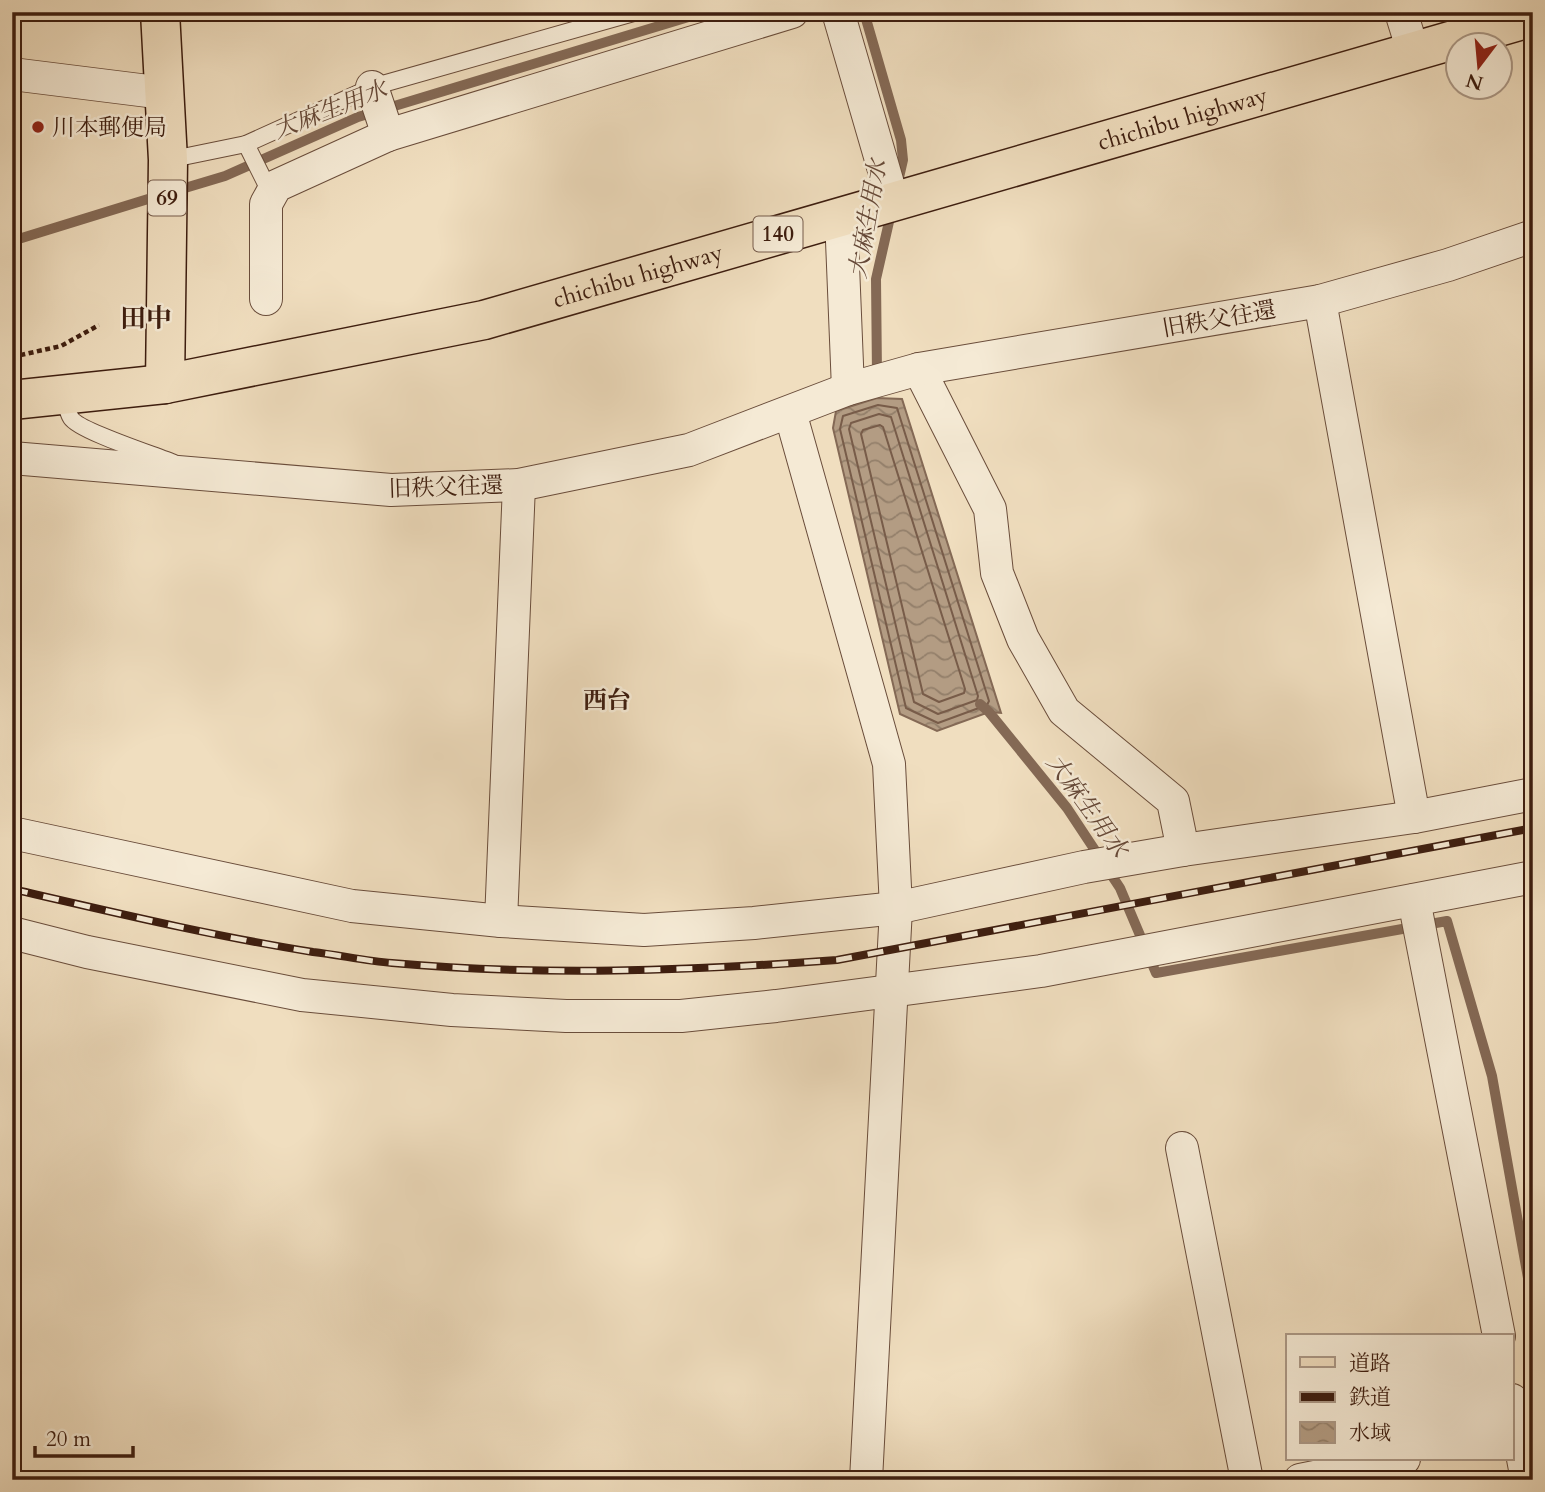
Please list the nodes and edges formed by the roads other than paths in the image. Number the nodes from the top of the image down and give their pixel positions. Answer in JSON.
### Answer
{"nodes":[{"id":1,"x":160,"y":12,"type":"edge"},
{"id":2,"x":637,"y":12,"type":"edge"},
{"id":3,"x":792,"y":12,"type":"edge"},
{"id":4,"x":838,"y":12,"type":"edge"},
{"id":5,"x":1401,"y":12,"type":"edge"},
{"id":6,"x":1533,"y":16,"type":"edge"},
{"id":7,"x":1413,"y":51,"type":"junction"},
{"id":8,"x":12,"y":74,"type":"edge"},
{"id":9,"x":164,"y":93,"type":"junction"},
{"id":10,"x":379,"y":111,"type":"junction"},
{"id":11,"x":249,"y":151,"type":"junction"},
{"id":12,"x":168,"y":160,"type":"junction"},
{"id":13,"x":267,"y":186,"type":"junction"},
{"id":14,"x":893,"y":201,"type":"junction"},
{"id":15,"x":841,"y":216,"type":"junction"},
{"id":16,"x":1533,"y":236,"type":"edge"},
{"id":17,"x":266,"y":299,"type":"dead end"},
{"id":18,"x":1320,"y":301,"type":"junction"},
{"id":19,"x":909,"y":372,"type":"junction"},
{"id":20,"x":165,"y":384,"type":"junction"},
{"id":21,"x":857,"y":387,"type":"junction"},
{"id":22,"x":64,"y":396,"type":"junction"},
{"id":23,"x":12,"y":400,"type":"edge"},
{"id":24,"x":790,"y":412,"type":"junction"},
{"id":25,"x":12,"y":458,"type":"edge"},
{"id":26,"x":199,"y":474,"type":"junction"},
{"id":27,"x":519,"y":485,"type":"junction"},
{"id":28,"x":1533,"y":794,"type":"edge"},
{"id":29,"x":1414,"y":817,"type":"junction"},
{"id":30,"x":12,"y":833,"type":"edge"},
{"id":31,"x":1183,"y":850,"type":"junction"},
{"id":32,"x":1533,"y":877,"type":"edge"},
{"id":33,"x":896,"y":908,"type":"junction"},
{"id":34,"x":1418,"y":918,"type":"junction"},
{"id":35,"x":502,"y":921,"type":"junction"},
{"id":36,"x":12,"y":933,"type":"edge"},
{"id":37,"x":890,"y":992,"type":"junction"},
{"id":38,"x":1181,"y":1148,"type":"dead end"},
{"id":39,"x":1499,"y":1334,"type":"edge"},
{"id":40,"x":1514,"y":1408,"type":"edge"},
{"id":41,"x":1521,"y":1435,"type":"edge"},
{"id":42,"x":1399,"y":1460,"type":"edge"},
{"id":43,"x":866,"y":1480,"type":"edge"},
{"id":44,"x":1247,"y":1480,"type":"edge"},
{"id":45,"x":1300,"y":1480,"type":"edge"},
{"id":46,"x":1527,"y":1480,"type":"edge"}],
"edges":[{"from":1,"to":9,"type":"main road","number":"69"},
{"from":2,"to":10,"type":"lane"},
{"from":3,"to":10,"type":"street"},
{"from":4,"to":14,"type":"street"},
{"from":5,"to":7,"type":"street"},
{"from":6,"to":7,"type":"main road","name":"chichibu highway","number":"140"},
{"from":7,"to":14,"type":"main road","name":"chichibu highway","number":"140"},
{"from":8,"to":9,"type":"street"},
{"from":9,"to":12,"type":"main road","number":"69"},
{"from":10,"to":11,"type":"lane"},
{"from":10,"to":13,"type":"street"},
{"from":11,"to":12,"type":"lane"},
{"from":11,"to":13,"type":"lane"},
{"from":12,"to":20,"type":"main road","number":"69"},
{"from":13,"to":17,"type":"street"},
{"from":14,"to":15,"type":"main road","name":"chichibu highway","number":"140"},
{"from":15,"to":20,"type":"main road","name":"chichibu highway","number":"140"},
{"from":15,"to":21,"type":"street"},
{"from":16,"to":18,"type":"street","name":"旧秩父往還"},
{"from":18,"to":19,"type":"street","name":"旧秩父往還"},
{"from":18,"to":29,"type":"street"},
{"from":19,"to":21,"type":"street","name":"旧秩父往還"},
{"from":19,"to":31,"type":"street"},
{"from":20,"to":22,"type":"main road","name":"chichibu highway","number":"140"},
{"from":21,"to":24,"type":"street","name":"旧秩父往還"},
{"from":22,"to":23,"type":"main road","name":"chichibu highway","number":"140"},
{"from":22,"to":26,"type":"lane"},
{"from":24,"to":27,"type":"street","name":"旧秩父往還"},
{"from":24,"to":33,"type":"street"},
{"from":25,"to":26,"type":"street","name":"旧秩父往還"},
{"from":26,"to":27,"type":"street","name":"旧秩父往還"},
{"from":27,"to":35,"type":"street"},
{"from":28,"to":29,"type":"street"},
{"from":29,"to":31,"type":"street"},
{"from":30,"to":35,"type":"street"},
{"from":31,"to":33,"type":"street"},
{"from":32,"to":34,"type":"street"},
{"from":33,"to":35,"type":"street"},
{"from":33,"to":37,"type":"street"},
{"from":34,"to":37,"type":"street"},
{"from":34,"to":39,"type":"street"},
{"from":36,"to":37,"type":"street"},
{"from":37,"to":43,"type":"street"},
{"from":38,"to":44,"type":"street"},
{"from":40,"to":41,"type":"street"},
{"from":41,"to":46,"type":"street"},
{"from":42,"to":45,"type":"street"}]}
